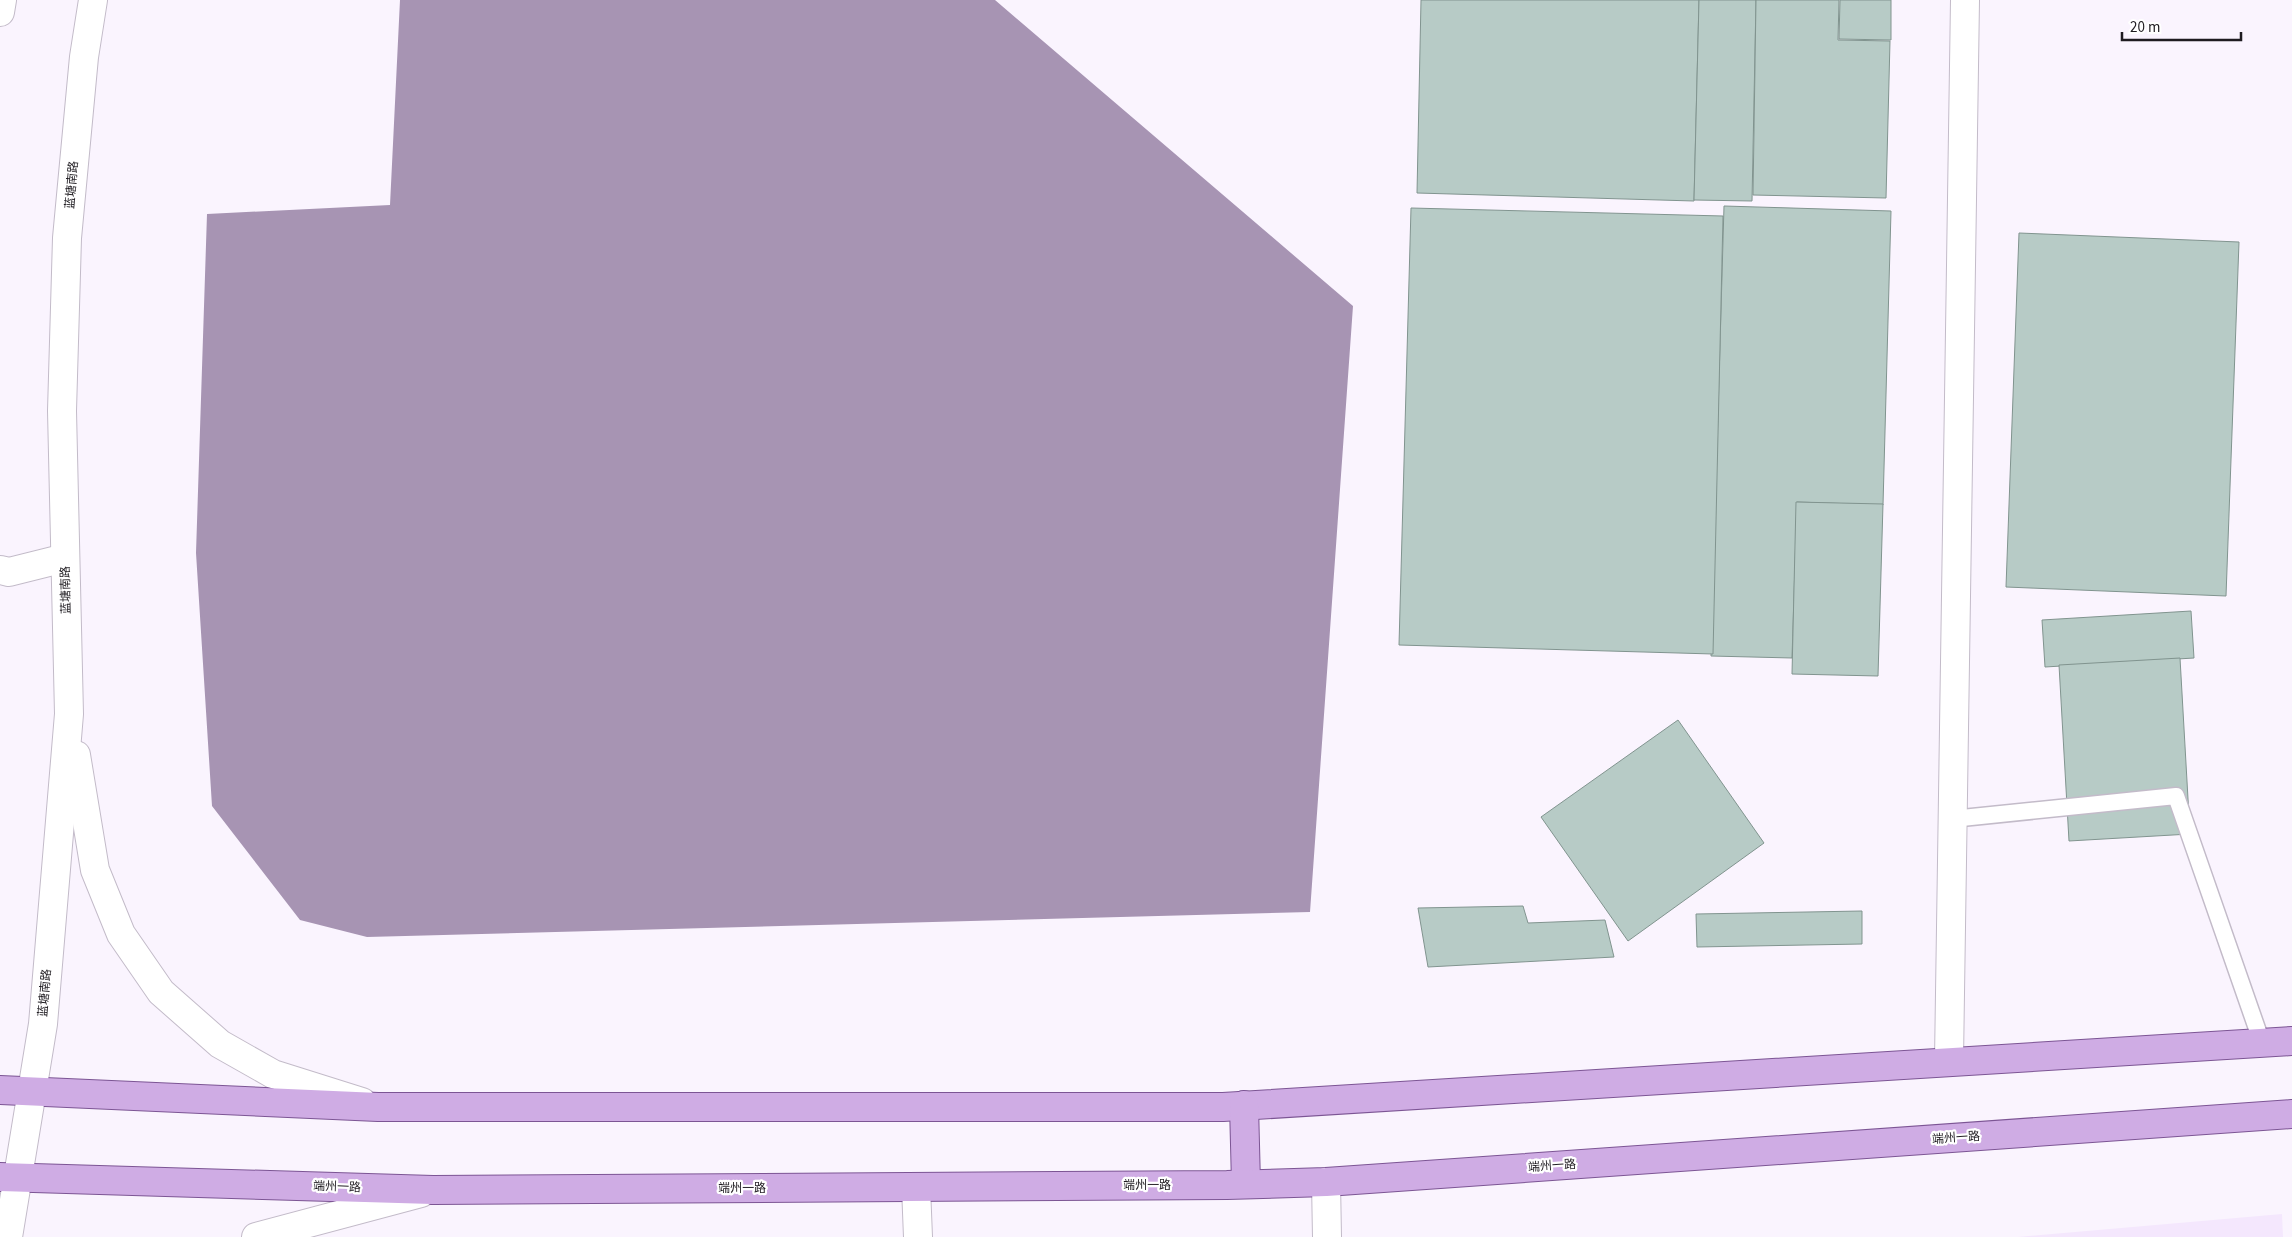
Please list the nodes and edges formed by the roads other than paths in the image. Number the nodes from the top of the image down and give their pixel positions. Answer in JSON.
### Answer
{"nodes":[{"id":1,"x":2,"y":0,"type":"edge"},
{"id":2,"x":92,"y":0,"type":"edge"},
{"id":3,"x":1965,"y":0,"type":"edge"},
{"id":4,"x":0,"y":12,"type":"edge"},
{"id":5,"x":65,"y":558,"type":"junction"},
{"id":6,"x":0,"y":570,"type":"edge"},
{"id":7,"x":69,"y":714,"type":"junction"},
{"id":8,"x":1952,"y":819,"type":"junction"},
{"id":9,"x":2292,"y":1041,"type":"edge"},
{"id":10,"x":2262,"y":1043,"type":"junction"},
{"id":11,"x":1949,"y":1060,"type":"junction"},
{"id":12,"x":0,"y":1090,"type":"edge"},
{"id":13,"x":33,"y":1091,"type":"junction"},
{"id":14,"x":1244,"y":1105,"type":"junction"},
{"id":15,"x":378,"y":1107,"type":"junction"},
{"id":16,"x":2292,"y":1114,"type":"edge"},
{"id":17,"x":10,"y":1177,"type":"edge"},
{"id":18,"x":1326,"y":1182,"type":"junction"},
{"id":19,"x":1246,"y":1184,"type":"junction"},
{"id":20,"x":916,"y":1187,"type":"junction"},
{"id":21,"x":432,"y":1190,"type":"junction"},
{"id":22,"x":8,"y":1237,"type":"edge"},
{"id":23,"x":256,"y":1237,"type":"edge"},
{"id":24,"x":918,"y":1237,"type":"edge"},
{"id":25,"x":1326,"y":1237,"type":"edge"}],
"edges":[{"from":1,"to":4,"type":"main road"},
{"from":2,"to":5,"type":"main road","name":"蓝塘南路"},
{"from":3,"to":8,"type":"main road"},
{"from":5,"to":6,"type":"main road"},
{"from":5,"to":7,"type":"main road","name":"蓝塘南路"},
{"from":7,"to":13,"type":"main road","name":"蓝塘南路"},
{"from":7,"to":15,"type":"main road"},
{"from":8,"to":10,"type":"lane"},
{"from":8,"to":11,"type":"main road"},
{"from":9,"to":10,"type":"main road"},
{"from":10,"to":11,"type":"main road"},
{"from":11,"to":14,"type":"main road"},
{"from":12,"to":13,"type":"main road"},
{"from":13,"to":15,"type":"main road"},
{"from":13,"to":17,"type":"main road","name":"蓝塘南路"},
{"from":14,"to":15,"type":"main road"},
{"from":14,"to":19,"type":"main road"},
{"from":16,"to":18,"type":"main road","name":"端州一路"},
{"from":17,"to":21,"type":"main road","name":"端州一路"},
{"from":17,"to":22,"type":"main road","name":"蓝塘南路"},
{"from":18,"to":19,"type":"main road","name":"端州一路"},
{"from":18,"to":25,"type":"main road"},
{"from":19,"to":20,"type":"main road","name":"端州一路"},
{"from":20,"to":21,"type":"main road","name":"端州一路"},
{"from":20,"to":24,"type":"main road"},
{"from":21,"to":23,"type":"main road"}]}
